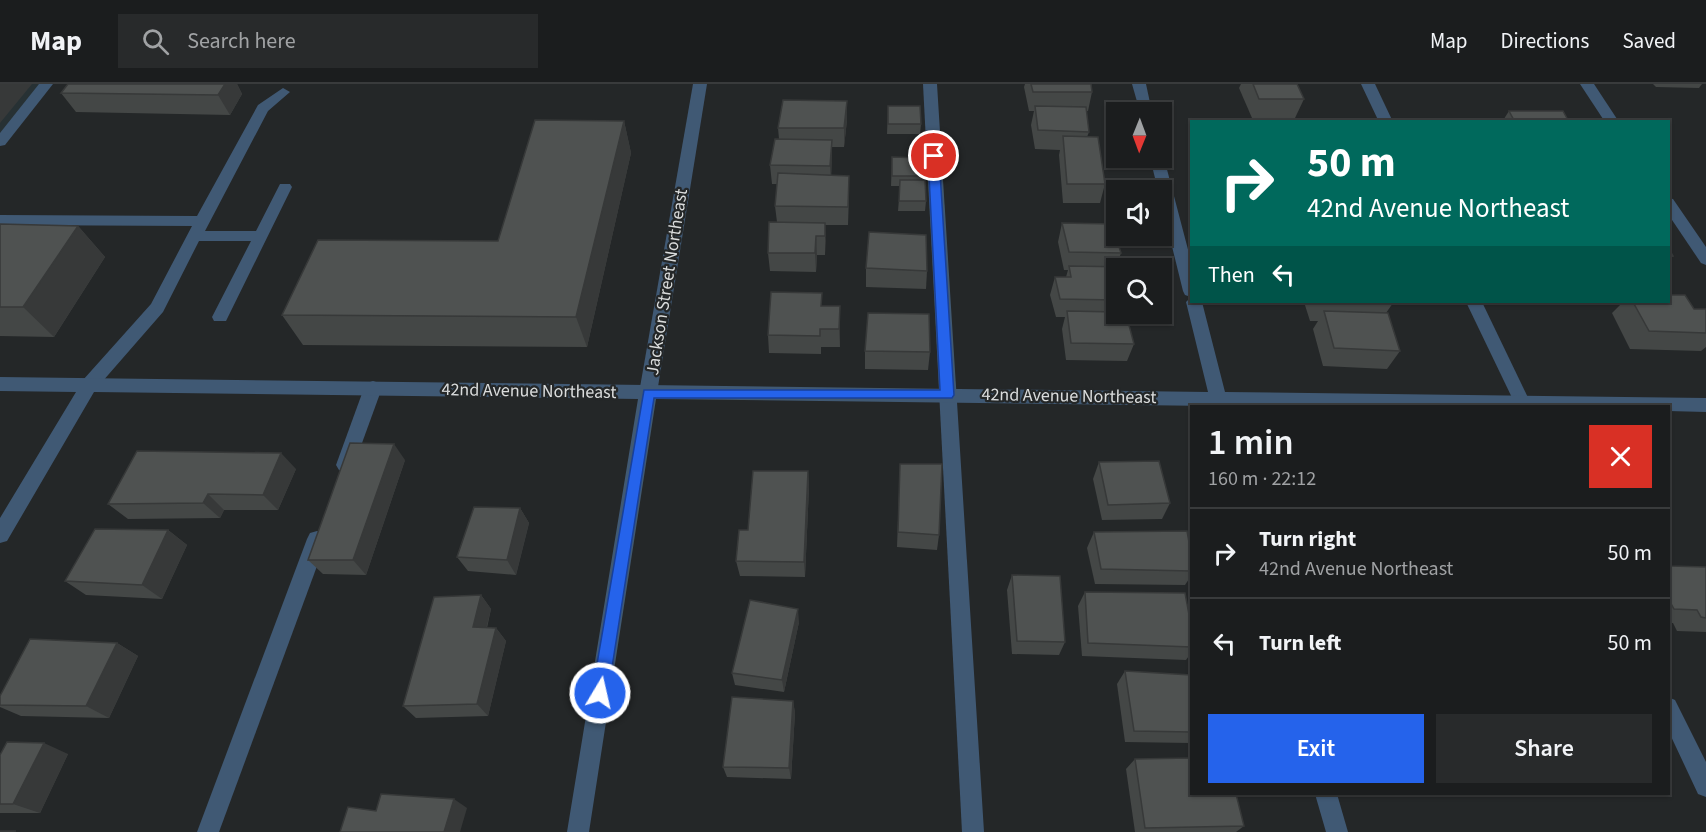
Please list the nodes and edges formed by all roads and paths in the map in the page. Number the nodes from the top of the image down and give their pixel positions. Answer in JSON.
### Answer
{"nodes":[{"id":1,"x":46,"y":84,"type":"edge"},
{"id":2,"x":930,"y":84,"type":"edge"},
{"id":3,"x":1139,"y":84,"type":"edge"},
{"id":4,"x":1368,"y":84,"type":"edge"},
{"id":5,"x":1587,"y":84,"type":"edge"},
{"id":6,"x":700,"y":86,"type":"edge"},
{"id":7,"x":283,"y":92,"type":"dead end"},
{"id":8,"x":1144,"y":102,"type":"edge"},
{"id":9,"x":1385,"y":120,"type":"edge"},
{"id":10,"x":1611,"y":120,"type":"edge"},
{"id":11,"x":0,"y":142,"type":"edge"},
{"id":12,"x":1160,"y":168,"type":"edge"},
{"id":13,"x":285,"y":187,"type":"dead end"},
{"id":14,"x":1670,"y":206,"type":"edge"},
{"id":15,"x":0,"y":220,"type":"edge"},
{"id":16,"x":202,"y":221,"type":"junction"},
{"id":17,"x":194,"y":236,"type":"junction"},
{"id":18,"x":261,"y":236,"type":"junction"},
{"id":19,"x":1706,"y":259,"type":"edge"},
{"id":20,"x":1190,"y":287,"type":"edge"},
{"id":21,"x":1194,"y":303,"type":"edge"},
{"id":22,"x":1474,"y":303,"type":"edge"},
{"id":23,"x":220,"y":317,"type":"dead end"},
{"id":24,"x":0,"y":384,"type":"edge"},
{"id":25,"x":89,"y":384,"type":"junction"},
{"id":26,"x":373,"y":388,"type":"junction"},
{"id":27,"x":648,"y":393,"type":"junction"},
{"id":28,"x":947,"y":395,"type":"junction"},
{"id":29,"x":1219,"y":402,"type":"edge"},
{"id":30,"x":1523,"y":404,"type":"edge"},
{"id":31,"x":1706,"y":405,"type":"edge"},
{"id":32,"x":336,"y":488,"type":"edge"},
{"id":33,"x":323,"y":522,"type":"edge"},
{"id":34,"x":0,"y":535,"type":"edge"},
{"id":35,"x":1670,"y":711,"type":"edge"},
{"id":36,"x":1706,"y":786,"type":"edge"},
{"id":37,"x":1326,"y":795,"type":"edge"},
{"id":38,"x":208,"y":832,"type":"edge"},
{"id":39,"x":578,"y":832,"type":"edge"},
{"id":40,"x":973,"y":832,"type":"edge"},
{"id":41,"x":1337,"y":832,"type":"edge"}],
"edges":[{"from":1,"to":11,"type":"street"},
{"from":2,"to":28,"type":"street"},
{"from":3,"to":8,"type":"street"},
{"from":4,"to":9,"type":"street"},
{"from":5,"to":10,"type":"street"},
{"from":6,"to":27,"type":"street","name":"Jackson Street Northeast"},
{"from":7,"to":16,"type":"street"},
{"from":12,"to":20,"type":"street"},
{"from":13,"to":18,"type":"street"},
{"from":14,"to":19,"type":"street"},
{"from":15,"to":16,"type":"street"},
{"from":16,"to":17,"type":"street"},
{"from":17,"to":18,"type":"street"},
{"from":17,"to":25,"type":"street"},
{"from":18,"to":23,"type":"street"},
{"from":21,"to":29,"type":"street"},
{"from":22,"to":30,"type":"street"},
{"from":24,"to":25,"type":"street","name":"42nd Avenue Northeast"},
{"from":25,"to":26,"type":"street","name":"42nd Avenue Northeast"},
{"from":25,"to":34,"type":"street"},
{"from":26,"to":27,"type":"street","name":"42nd Avenue Northeast"},
{"from":26,"to":32,"type":"street"},
{"from":27,"to":28,"type":"street","name":"42nd Avenue Northeast"},
{"from":27,"to":39,"type":"street","name":"Jackson Street Northeast"},
{"from":28,"to":29,"type":"street","name":"42nd Avenue Northeast"},
{"from":28,"to":40,"type":"street"},
{"from":29,"to":30,"type":"street","name":"42nd Avenue Northeast"},
{"from":30,"to":31,"type":"street","name":"42nd Avenue Northeast"},
{"from":33,"to":38,"type":"street"},
{"from":35,"to":36,"type":"street"},
{"from":37,"to":41,"type":"street"}]}
